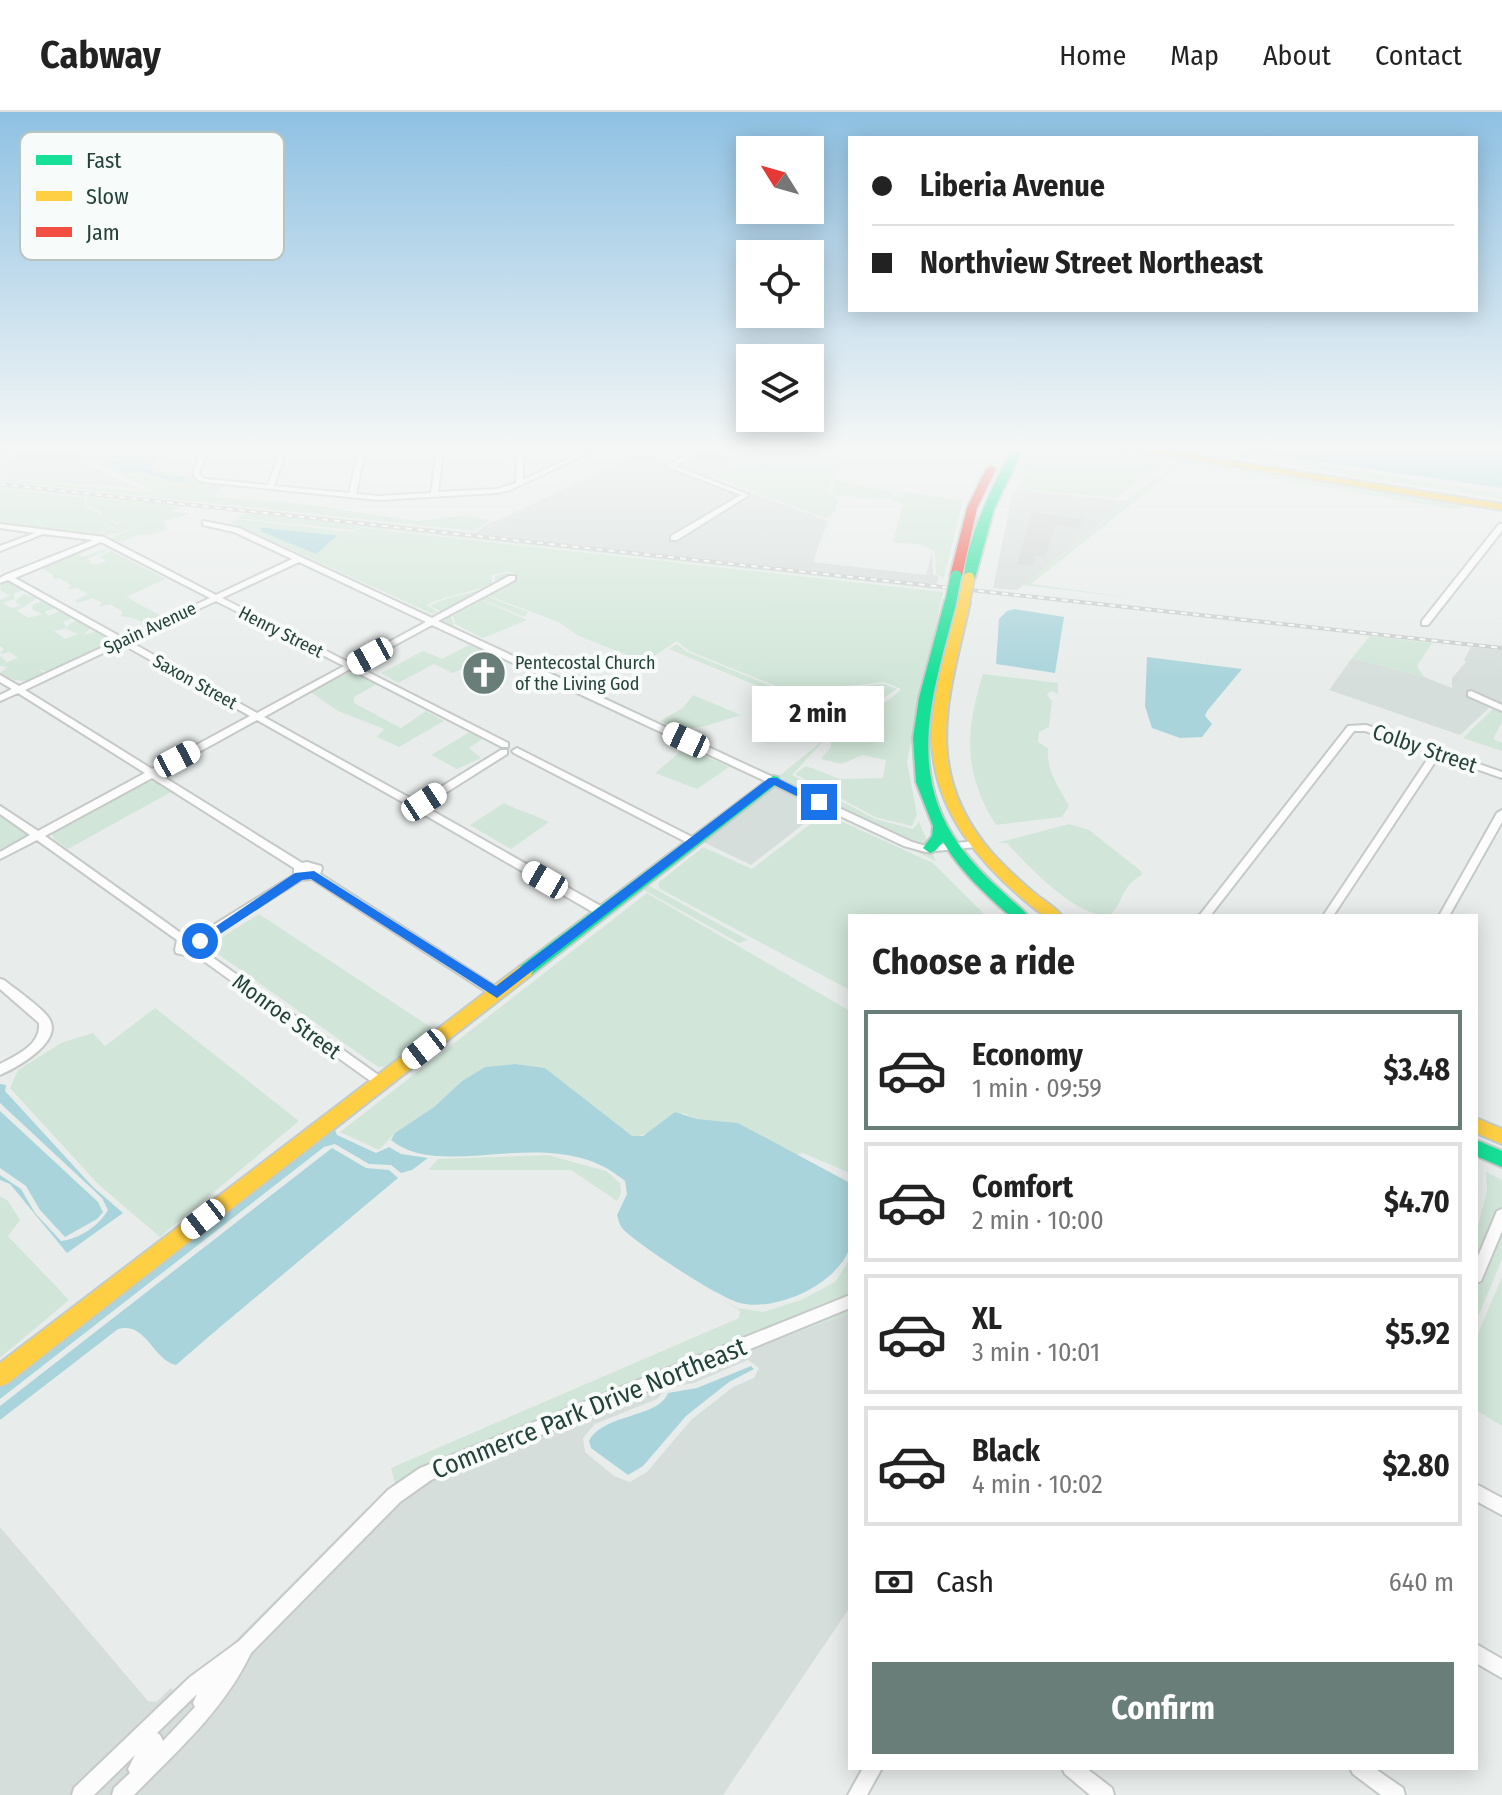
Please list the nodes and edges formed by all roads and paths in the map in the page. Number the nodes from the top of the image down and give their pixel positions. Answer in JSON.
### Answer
{"nodes":[{"id":1,"x":209,"y":524,"type":"edge"},
{"id":2,"x":698,"y":524,"type":"edge"},
{"id":3,"x":968,"y":524,"type":"edge"},
{"id":4,"x":980,"y":524,"type":"edge"},
{"id":5,"x":0,"y":526,"type":"edge"},
{"id":6,"x":1502,"y":526,"type":"edge"},
{"id":7,"x":42,"y":532,"type":"junction"},
{"id":8,"x":674,"y":538,"type":"dead end"},
{"id":9,"x":101,"y":539,"type":"junction"},
{"id":10,"x":0,"y":549,"type":"edge"},
{"id":11,"x":299,"y":559,"type":"junction"},
{"id":12,"x":962,"y":577,"type":"junction"},
{"id":13,"x":512,"y":578,"type":"dead end"},
{"id":14,"x":4,"y":579,"type":"edge"},
{"id":15,"x":215,"y":598,"type":"junction"},
{"id":16,"x":957,"y":601,"type":"junction"},
{"id":17,"x":433,"y":621,"type":"junction"},
{"id":18,"x":1425,"y":623,"type":"dead end"},
{"id":19,"x":122,"y":641,"type":"junction"},
{"id":20,"x":350,"y":667,"type":"junction"},
{"id":21,"x":0,"y":678,"type":"edge"},
{"id":22,"x":18,"y":689,"type":"junction"},
{"id":23,"x":1471,"y":694,"type":"dead end"},
{"id":24,"x":0,"y":698,"type":"edge"},
{"id":25,"x":1502,"y":708,"type":"edge"},
{"id":26,"x":256,"y":716,"type":"junction"},
{"id":27,"x":504,"y":748,"type":"junction"},
{"id":28,"x":1437,"y":752,"type":"junction"},
{"id":29,"x":151,"y":773,"type":"junction"},
{"id":30,"x":1502,"y":775,"type":"edge"},
{"id":31,"x":773,"y":780,"type":"junction"},
{"id":32,"x":423,"y":806,"type":"junction"},
{"id":33,"x":0,"y":809,"type":"edge"},
{"id":34,"x":1502,"y":813,"type":"edge"},
{"id":35,"x":940,"y":826,"type":"junction"},
{"id":36,"x":38,"y":836,"type":"junction"},
{"id":37,"x":694,"y":842,"type":"junction"},
{"id":38,"x":976,"y":844,"type":"junction"},
{"id":39,"x":954,"y":847,"type":"junction"},
{"id":40,"x":930,"y":848,"type":"junction"},
{"id":41,"x":0,"y":856,"type":"edge"},
{"id":42,"x":300,"y":872,"type":"junction"},
{"id":43,"x":602,"y":912,"type":"junction"},
{"id":44,"x":1018,"y":914,"type":"edge"},
{"id":45,"x":1052,"y":914,"type":"edge"},
{"id":46,"x":1206,"y":914,"type":"edge"},
{"id":47,"x":1329,"y":914,"type":"edge"},
{"id":48,"x":1445,"y":914,"type":"edge"},
{"id":49,"x":197,"y":945,"type":"junction"},
{"id":50,"x":0,"y":983,"type":"edge"},
{"id":51,"x":497,"y":993,"type":"junction"},
{"id":52,"x":0,"y":1070,"type":"edge"},
{"id":53,"x":380,"y":1082,"type":"junction"},
{"id":54,"x":1478,"y":1126,"type":"edge"},
{"id":55,"x":1502,"y":1137,"type":"edge"},
{"id":56,"x":1478,"y":1149,"type":"edge"},
{"id":57,"x":1502,"y":1159,"type":"edge"},
{"id":58,"x":1502,"y":1215,"type":"edge"},
{"id":59,"x":1478,"y":1272,"type":"edge"},
{"id":60,"x":848,"y":1302,"type":"edge"},
{"id":61,"x":0,"y":1376,"type":"edge"},
{"id":62,"x":1478,"y":1493,"type":"edge"},
{"id":63,"x":1502,"y":1507,"type":"edge"},
{"id":64,"x":245,"y":1647,"type":"junction"},
{"id":65,"x":1478,"y":1654,"type":"edge"},
{"id":66,"x":1502,"y":1669,"type":"edge"},
{"id":67,"x":155,"y":1740,"type":"junction"},
{"id":68,"x":872,"y":1770,"type":"edge"},
{"id":69,"x":1074,"y":1770,"type":"edge"},
{"id":70,"x":1362,"y":1770,"type":"edge"},
{"id":71,"x":81,"y":1795,"type":"edge"},
{"id":72,"x":111,"y":1795,"type":"edge"},
{"id":73,"x":121,"y":1795,"type":"edge"},
{"id":74,"x":857,"y":1795,"type":"edge"},
{"id":75,"x":1105,"y":1795,"type":"edge"},
{"id":76,"x":1396,"y":1795,"type":"edge"}],
"edges":[{"from":1,"to":11,"type":"street"},
{"from":2,"to":8,"type":"street"},
{"from":3,"to":12,"type":"main road"},
{"from":4,"to":12,"type":"main road"},
{"from":5,"to":7,"type":"street"},
{"from":6,"to":18,"type":"street"},
{"from":7,"to":9,"type":"street"},
{"from":7,"to":10,"type":"street"},
{"from":9,"to":14,"type":"street"},
{"from":9,"to":15,"type":"street","name":"Henry Street"},
{"from":11,"to":15,"type":"street","name":"Spain Avenue"},
{"from":11,"to":17,"type":"street"},
{"from":12,"to":16,"type":"main road","bridge":true},
{"from":13,"to":17,"type":"street"},
{"from":14,"to":19,"type":"street","name":"Saxon Street"},
{"from":15,"to":19,"type":"street","name":"Spain Avenue"},
{"from":15,"to":20,"type":"street","name":"Henry Street"},
{"from":16,"to":35,"type":"main road"},
{"from":16,"to":38,"type":"main road"},
{"from":17,"to":20,"type":"street"},
{"from":17,"to":31,"type":"street"},
{"from":19,"to":22,"type":"street","name":"Spain Avenue"},
{"from":19,"to":26,"type":"street","name":"Saxon Street"},
{"from":20,"to":26,"type":"street"},
{"from":20,"to":27,"type":"street","name":"Henry Street"},
{"from":21,"to":22,"type":"street"},
{"from":22,"to":24,"type":"street","name":"Spain Avenue"},
{"from":22,"to":29,"type":"street"},
{"from":23,"to":25,"type":"street"},
{"from":26,"to":29,"type":"street"},
{"from":26,"to":32,"type":"street","name":"Saxon Street"},
{"from":27,"to":32,"type":"street"},
{"from":27,"to":37,"type":"street"},
{"from":28,"to":30,"type":"street","name":"Colby Street"},
{"from":28,"to":46,"type":"street","name":"Colby Street"},
{"from":28,"to":47,"type":"street"},
{"from":29,"to":36,"type":"street"},
{"from":29,"to":42,"type":"street"},
{"from":31,"to":37,"type":"main road"},
{"from":31,"to":40,"type":"street"},
{"from":32,"to":43,"type":"street"},
{"from":33,"to":36,"type":"street"},
{"from":34,"to":48,"type":"street"},
{"from":35,"to":39,"type":"main road"},
{"from":35,"to":40,"type":"main road"},
{"from":36,"to":41,"type":"street"},
{"from":36,"to":49,"type":"street","name":"Monroe Street"},
{"from":37,"to":43,"type":"main road"},
{"from":38,"to":39,"type":"street"},
{"from":38,"to":45,"type":"main road"},
{"from":39,"to":40,"type":"street"},
{"from":39,"to":44,"type":"main road"},
{"from":42,"to":49,"type":"street"},
{"from":42,"to":51,"type":"street"},
{"from":43,"to":51,"type":"main road"},
{"from":49,"to":53,"type":"street","name":"Monroe Street"},
{"from":50,"to":52,"type":"street"},
{"from":51,"to":53,"type":"main road"},
{"from":53,"to":61,"type":"main road"},
{"from":54,"to":55,"type":"main road"},
{"from":56,"to":57,"type":"main road"},
{"from":58,"to":59,"type":"street"},
{"from":60,"to":64,"type":"street","name":"Commerce Park Drive Northeast"},
{"from":62,"to":63,"type":"street"},
{"from":64,"to":67,"type":"street","name":"Commerce Park Drive Northeast"},
{"from":64,"to":67,"type":"street","name":"Commerce Park Drive Northeast"},
{"from":65,"to":66,"type":"street"},
{"from":67,"to":71,"type":"street","name":"Commerce Park Drive Northeast"},
{"from":67,"to":72,"type":"street"},
{"from":67,"to":73,"type":"street","name":"Commerce Park Drive Northeast"},
{"from":68,"to":74,"type":"street"},
{"from":69,"to":75,"type":"street"},
{"from":70,"to":76,"type":"street"}]}
